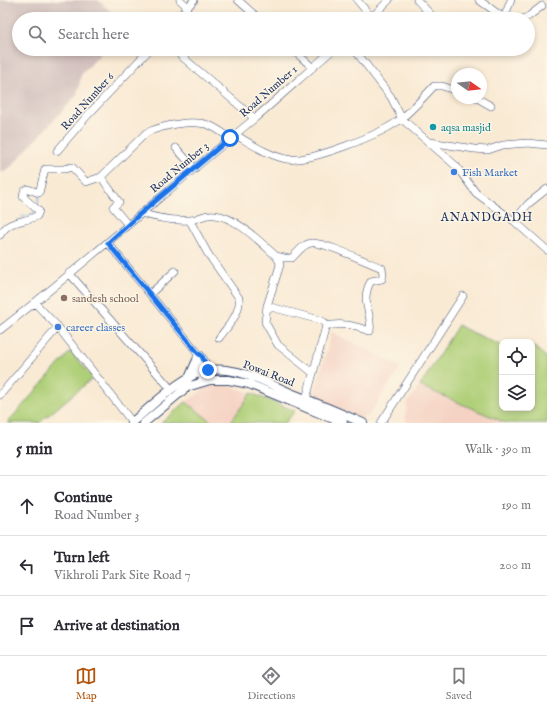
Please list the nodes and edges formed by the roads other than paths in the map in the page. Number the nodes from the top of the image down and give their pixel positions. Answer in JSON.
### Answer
{"nodes":[{"id":1,"x":180,"y":0,"type":"edge"},
{"id":2,"x":194,"y":0,"type":"edge"},
{"id":3,"x":238,"y":0,"type":"edge"},
{"id":4,"x":357,"y":0,"type":"edge"},
{"id":5,"x":389,"y":0,"type":"edge"},
{"id":6,"x":417,"y":0,"type":"edge"},
{"id":7,"x":511,"y":0,"type":"edge"},
{"id":8,"x":480,"y":1,"type":"edge"},
{"id":9,"x":188,"y":6,"type":"junction"},
{"id":10,"x":542,"y":6,"type":"dead end"},
{"id":11,"x":183,"y":12,"type":"edge"},
{"id":12,"x":251,"y":12,"type":"edge"},
{"id":13,"x":366,"y":12,"type":"edge"},
{"id":14,"x":377,"y":12,"type":"edge"},
{"id":15,"x":428,"y":12,"type":"edge"},
{"id":16,"x":497,"y":12,"type":"edge"},
{"id":17,"x":508,"y":12,"type":"edge"},
{"id":18,"x":534,"y":12,"type":"edge"},
{"id":19,"x":143,"y":56,"type":"edge"},
{"id":20,"x":181,"y":56,"type":"edge"},
{"id":21,"x":300,"y":56,"type":"edge"},
{"id":22,"x":325,"y":56,"type":"edge"},
{"id":23,"x":359,"y":56,"type":"edge"},
{"id":24,"x":312,"y":67,"type":"junction"},
{"id":25,"x":451,"y":89,"type":"edge"},
{"id":26,"x":487,"y":104,"type":"edge"},
{"id":27,"x":491,"y":106,"type":"dead end"},
{"id":28,"x":254,"y":118,"type":"junction"},
{"id":29,"x":402,"y":118,"type":"junction"},
{"id":30,"x":232,"y":136,"type":"junction"},
{"id":31,"x":430,"y":142,"type":"junction"},
{"id":32,"x":547,"y":145,"type":"edge"},
{"id":33,"x":176,"y":148,"type":"dead end"},
{"id":34,"x":56,"y":151,"type":"dead end"},
{"id":35,"x":195,"y":169,"type":"junction"},
{"id":36,"x":100,"y":177,"type":"junction"},
{"id":37,"x":547,"y":189,"type":"edge"},
{"id":38,"x":141,"y":213,"type":"junction"},
{"id":39,"x":190,"y":221,"type":"junction"},
{"id":40,"x":514,"y":221,"type":"junction"},
{"id":41,"x":128,"y":224,"type":"junction"},
{"id":42,"x":0,"y":235,"type":"edge"},
{"id":43,"x":108,"y":243,"type":"junction"},
{"id":44,"x":547,"y":250,"type":"edge"},
{"id":45,"x":276,"y":256,"type":"junction"},
{"id":46,"x":175,"y":271,"type":"dead end"},
{"id":47,"x":70,"y":273,"type":"junction"},
{"id":48,"x":150,"y":294,"type":"junction"},
{"id":49,"x":463,"y":296,"type":"dead end"},
{"id":50,"x":35,"y":303,"type":"junction"},
{"id":51,"x":267,"y":306,"type":"junction"},
{"id":52,"x":326,"y":326,"type":"junction"},
{"id":53,"x":58,"y":327,"type":"junction"},
{"id":54,"x":0,"y":330,"type":"edge"},
{"id":55,"x":219,"y":338,"type":"dead end"},
{"id":56,"x":198,"y":357,"type":"junction"},
{"id":57,"x":313,"y":373,"type":"junction"},
{"id":58,"x":206,"y":376,"type":"junction"},
{"id":59,"x":189,"y":378,"type":"junction"},
{"id":60,"x":0,"y":381,"type":"edge"},
{"id":61,"x":7,"y":387,"type":"junction"},
{"id":62,"x":172,"y":389,"type":"junction"},
{"id":63,"x":0,"y":394,"type":"edge"},
{"id":64,"x":306,"y":399,"type":"junction"},
{"id":65,"x":338,"y":422,"type":"edge"},
{"id":66,"x":132,"y":423,"type":"edge"},
{"id":67,"x":144,"y":423,"type":"edge"},
{"id":68,"x":363,"y":423,"type":"edge"},
{"id":69,"x":381,"y":423,"type":"edge"}],
"edges":[{"from":1,"to":9,"type":"street"},
{"from":2,"to":9,"type":"street"},
{"from":3,"to":12,"type":"street"},
{"from":4,"to":13,"type":"street"},
{"from":5,"to":14,"type":"street"},
{"from":6,"to":15,"type":"street"},
{"from":7,"to":17,"type":"street"},
{"from":8,"to":16,"type":"street"},
{"from":9,"to":11,"type":"street"},
{"from":10,"to":18,"type":"street"},
{"from":19,"to":34,"type":"street","name":"Road Number 6"},
{"from":20,"to":28,"type":"street"},
{"from":21,"to":24,"type":"street"},
{"from":22,"to":24,"type":"street","name":"Road Number 1"},
{"from":23,"to":29,"type":"street"},
{"from":24,"to":28,"type":"street","name":"Road Number 1"},
{"from":25,"to":29,"type":"street"},
{"from":26,"to":27,"type":"street"},
{"from":28,"to":30,"type":"street","name":"Road Number 1"},
{"from":29,"to":30,"type":"street"},
{"from":29,"to":31,"type":"street"},
{"from":30,"to":35,"type":"street","name":"Road Number 3"},
{"from":30,"to":36,"type":"street"},
{"from":31,"to":32,"type":"street"},
{"from":31,"to":40,"type":"street"},
{"from":33,"to":35,"type":"street"},
{"from":35,"to":38,"type":"street","name":"Road Number 3"},
{"from":36,"to":41,"type":"street"},
{"from":36,"to":42,"type":"street"},
{"from":37,"to":40,"type":"street"},
{"from":38,"to":39,"type":"street"},
{"from":38,"to":41,"type":"street","name":"Road Number 3"},
{"from":39,"to":45,"type":"street"},
{"from":39,"to":55,"type":"street"},
{"from":40,"to":44,"type":"street"},
{"from":41,"to":43,"type":"street","name":"Road Number 3"},
{"from":43,"to":47,"type":"street","name":"Road Number 3"},
{"from":43,"to":48,"type":"street"},
{"from":45,"to":51,"type":"street"},
{"from":45,"to":52,"type":"street"},
{"from":46,"to":48,"type":"street"},
{"from":47,"to":50,"type":"street","name":"Road Number 3"},
{"from":47,"to":62,"type":"street"},
{"from":48,"to":56,"type":"street"},
{"from":49,"to":69,"type":"street"},
{"from":50,"to":53,"type":"street"},
{"from":50,"to":54,"type":"street","name":"Road Number 3"},
{"from":51,"to":52,"type":"street"},
{"from":51,"to":57,"type":"street"},
{"from":52,"to":57,"type":"street"},
{"from":53,"to":61,"type":"street"},
{"from":53,"to":66,"type":"street"},
{"from":56,"to":58,"type":"street"},
{"from":56,"to":59,"type":"main road"},
{"from":57,"to":64,"type":"street"},
{"from":58,"to":59,"type":"main road","name":"Powai Road"},
{"from":58,"to":64,"type":"main road","name":"Powai Road"},
{"from":58,"to":65,"type":"main road","name":"Powai Road"},
{"from":58,"to":67,"type":"main road","name":"Powai Road"},
{"from":59,"to":62,"type":"main road","name":"Powai Road"},
{"from":60,"to":61,"type":"street"},
{"from":61,"to":63,"type":"street"},
{"from":62,"to":66,"type":"main road","name":"Powai Road"},
{"from":64,"to":68,"type":"main road","name":"Powai Road"}]}
